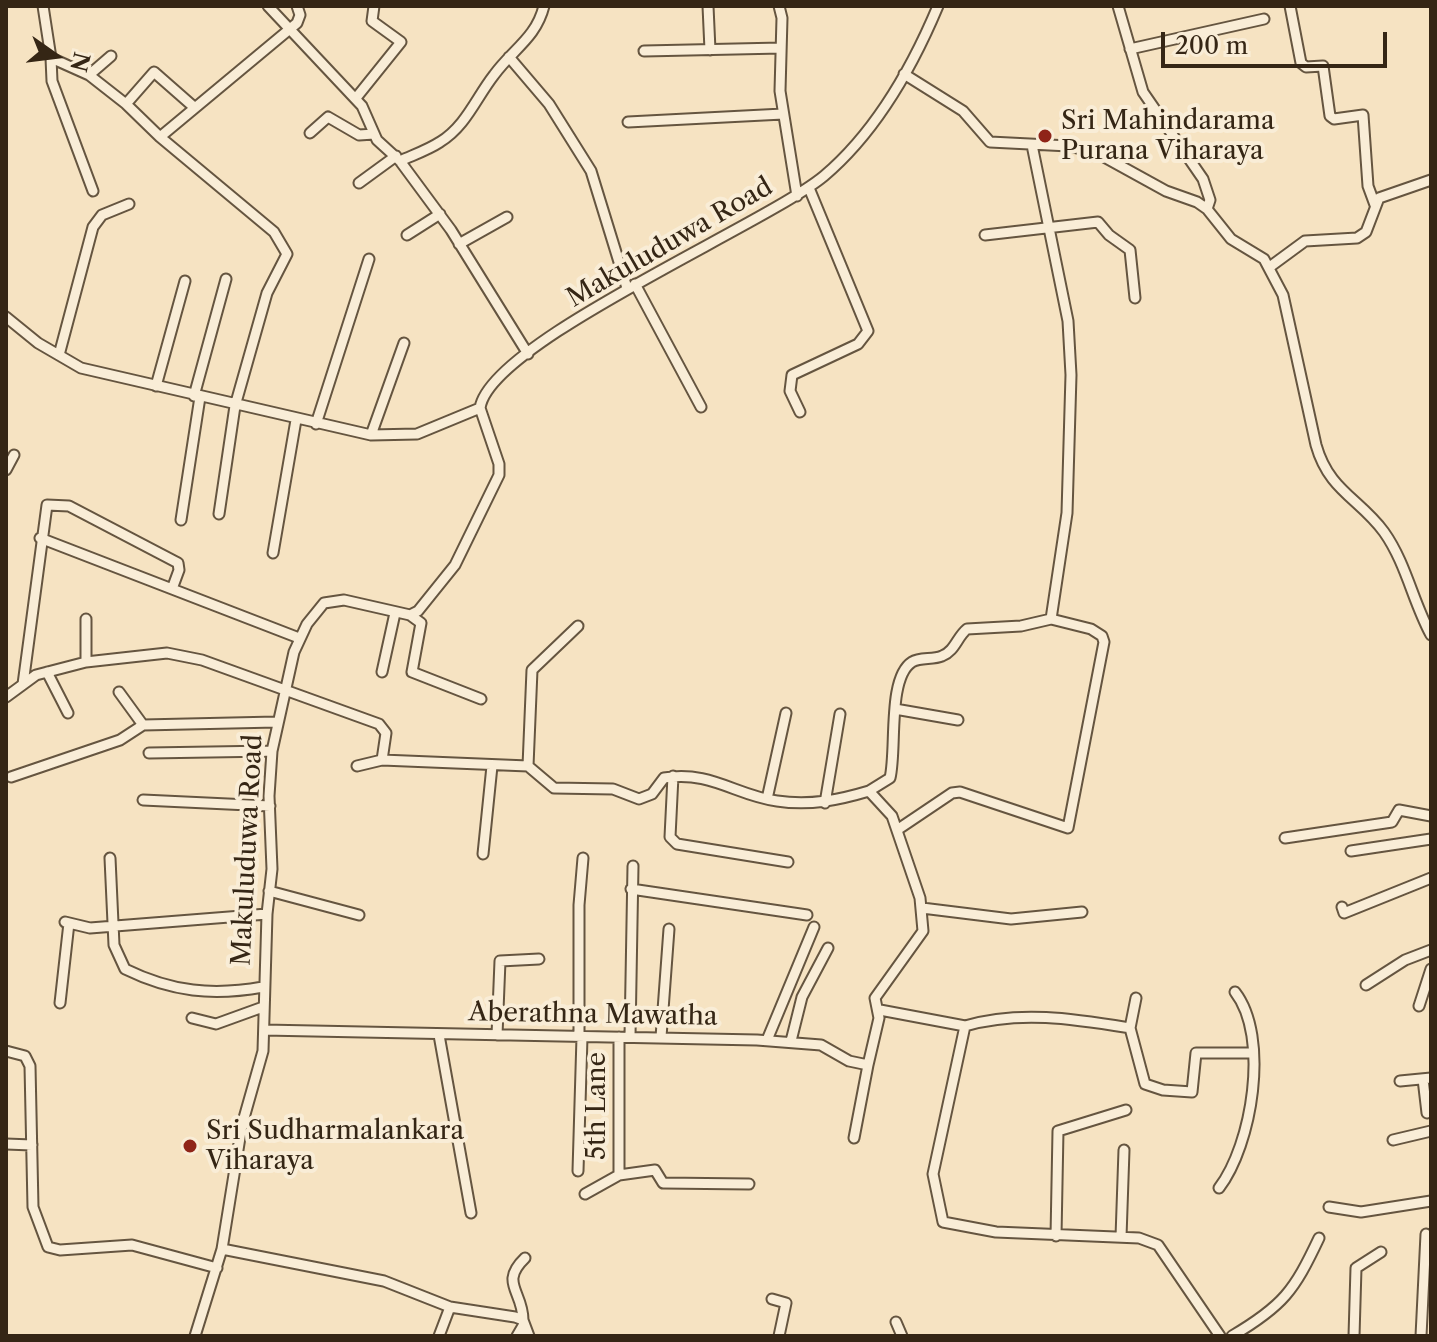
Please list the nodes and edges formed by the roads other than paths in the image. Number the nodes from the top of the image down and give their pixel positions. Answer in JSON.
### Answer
{"nodes":[{"id":1,"x":43,"y":6,"type":"edge"},
{"id":2,"x":268,"y":6,"type":"edge"},
{"id":3,"x":297,"y":6,"type":"edge"},
{"id":4,"x":374,"y":6,"type":"edge"},
{"id":5,"x":544,"y":6,"type":"edge"},
{"id":6,"x":708,"y":6,"type":"edge"},
{"id":7,"x":779,"y":6,"type":"edge"},
{"id":8,"x":938,"y":6,"type":"edge"},
{"id":9,"x":1118,"y":6,"type":"edge"},
{"id":10,"x":1290,"y":6,"type":"edge"},
{"id":11,"x":1264,"y":19,"type":"dead end"},
{"id":12,"x":289,"y":29,"type":"junction"},
{"id":13,"x":781,"y":48,"type":"junction"},
{"id":14,"x":1130,"y":49,"type":"junction"},
{"id":15,"x":710,"y":50,"type":"junction"},
{"id":16,"x":644,"y":51,"type":"dead end"},
{"id":17,"x":111,"y":56,"type":"dead end"},
{"id":18,"x":509,"y":57,"type":"junction"},
{"id":19,"x":51,"y":58,"type":"junction"},
{"id":20,"x":904,"y":74,"type":"junction"},
{"id":21,"x":89,"y":75,"type":"junction"},
{"id":22,"x":356,"y":98,"type":"junction"},
{"id":23,"x":126,"y":104,"type":"junction"},
{"id":24,"x":195,"y":108,"type":"junction"},
{"id":25,"x":783,"y":114,"type":"junction"},
{"id":26,"x":628,"y":122,"type":"dead end"},
{"id":27,"x":310,"y":133,"type":"dead end"},
{"id":28,"x":374,"y":134,"type":"junction"},
{"id":29,"x":160,"y":137,"type":"junction"},
{"id":30,"x":1032,"y":145,"type":"junction"},
{"id":31,"x":398,"y":158,"type":"junction"},
{"id":32,"x":1431,"y":180,"type":"edge"},
{"id":33,"x":359,"y":183,"type":"dead end"},
{"id":34,"x":809,"y":188,"type":"junction"},
{"id":35,"x":93,"y":191,"type":"dead end"},
{"id":36,"x":797,"y":196,"type":"junction"},
{"id":37,"x":129,"y":204,"type":"dead end"},
{"id":38,"x":1375,"y":205,"type":"junction"},
{"id":39,"x":1207,"y":209,"type":"junction"},
{"id":40,"x":440,"y":214,"type":"junction"},
{"id":41,"x":507,"y":217,"type":"dead end"},
{"id":42,"x":1050,"y":230,"type":"junction"},
{"id":43,"x":407,"y":235,"type":"dead end"},
{"id":44,"x":985,"y":235,"type":"dead end"},
{"id":45,"x":459,"y":244,"type":"junction"},
{"id":46,"x":369,"y":259,"type":"dead end"},
{"id":47,"x":1271,"y":266,"type":"junction"},
{"id":48,"x":226,"y":279,"type":"dead end"},
{"id":49,"x":185,"y":281,"type":"dead end"},
{"id":50,"x":631,"y":286,"type":"junction"},
{"id":51,"x":1135,"y":298,"type":"dead end"},
{"id":52,"x":6,"y":317,"type":"edge"},
{"id":53,"x":404,"y":343,"type":"dead end"},
{"id":54,"x":528,"y":354,"type":"junction"},
{"id":55,"x":59,"y":355,"type":"junction"},
{"id":56,"x":156,"y":386,"type":"junction"},
{"id":57,"x":197,"y":397,"type":"junction"},
{"id":58,"x":235,"y":406,"type":"junction"},
{"id":59,"x":701,"y":407,"type":"dead end"},
{"id":60,"x":480,"y":408,"type":"junction"},
{"id":61,"x":800,"y":412,"type":"dead end"},
{"id":62,"x":296,"y":420,"type":"junction"},
{"id":63,"x":316,"y":424,"type":"junction"},
{"id":64,"x":371,"y":435,"type":"junction"},
{"id":65,"x":14,"y":455,"type":"dead end"},
{"id":66,"x":6,"y":470,"type":"edge"},
{"id":67,"x":219,"y":514,"type":"dead end"},
{"id":68,"x":181,"y":520,"type":"dead end"},
{"id":69,"x":40,"y":538,"type":"junction"},
{"id":70,"x":273,"y":553,"type":"dead end"},
{"id":71,"x":172,"y":589,"type":"junction"},
{"id":72,"x":395,"y":613,"type":"junction"},
{"id":73,"x":410,"y":615,"type":"junction"},
{"id":74,"x":86,"y":619,"type":"dead end"},
{"id":75,"x":1051,"y":619,"type":"junction"},
{"id":76,"x":578,"y":626,"type":"dead end"},
{"id":77,"x":1431,"y":635,"type":"edge"},
{"id":78,"x":299,"y":638,"type":"junction"},
{"id":79,"x":86,"y":662,"type":"junction"},
{"id":80,"x":47,"y":672,"type":"junction"},
{"id":81,"x":382,"y":672,"type":"dead end"},
{"id":82,"x":23,"y":684,"type":"junction"},
{"id":83,"x":286,"y":689,"type":"junction"},
{"id":84,"x":119,"y":692,"type":"dead end"},
{"id":85,"x":6,"y":697,"type":"edge"},
{"id":86,"x":481,"y":699,"type":"dead end"},
{"id":87,"x":895,"y":709,"type":"junction"},
{"id":88,"x":68,"y":713,"type":"dead end"},
{"id":89,"x":786,"y":713,"type":"dead end"},
{"id":90,"x":840,"y":714,"type":"dead end"},
{"id":91,"x":958,"y":720,"type":"dead end"},
{"id":92,"x":276,"y":722,"type":"junction"},
{"id":93,"x":143,"y":725,"type":"junction"},
{"id":94,"x":272,"y":751,"type":"junction"},
{"id":95,"x":149,"y":753,"type":"dead end"},
{"id":96,"x":382,"y":760,"type":"junction"},
{"id":97,"x":357,"y":766,"type":"dead end"},
{"id":98,"x":492,"y":766,"type":"junction"},
{"id":99,"x":528,"y":766,"type":"junction"},
{"id":100,"x":673,"y":776,"type":"junction"},
{"id":101,"x":11,"y":777,"type":"dead end"},
{"id":102,"x":869,"y":791,"type":"junction"},
{"id":103,"x":767,"y":799,"type":"junction"},
{"id":104,"x":143,"y":800,"type":"dead end"},
{"id":105,"x":825,"y":803,"type":"junction"},
{"id":106,"x":270,"y":806,"type":"junction"},
{"id":107,"x":1431,"y":816,"type":"edge"},
{"id":108,"x":897,"y":830,"type":"junction"},
{"id":109,"x":1285,"y":838,"type":"dead end"},
{"id":110,"x":1431,"y":839,"type":"edge"},
{"id":111,"x":1351,"y":851,"type":"dead end"},
{"id":112,"x":483,"y":854,"type":"dead end"},
{"id":113,"x":110,"y":858,"type":"dead end"},
{"id":114,"x":583,"y":858,"type":"dead end"},
{"id":115,"x":788,"y":862,"type":"dead end"},
{"id":116,"x":633,"y":866,"type":"dead end"},
{"id":117,"x":1431,"y":878,"type":"edge"},
{"id":118,"x":631,"y":889,"type":"junction"},
{"id":119,"x":269,"y":891,"type":"junction"},
{"id":120,"x":1342,"y":907,"type":"dead end"},
{"id":121,"x":922,"y":908,"type":"junction"},
{"id":122,"x":1082,"y":912,"type":"dead end"},
{"id":123,"x":267,"y":914,"type":"junction"},
{"id":124,"x":359,"y":915,"type":"dead end"},
{"id":125,"x":807,"y":915,"type":"dead end"},
{"id":126,"x":112,"y":926,"type":"junction"},
{"id":127,"x":814,"y":927,"type":"dead end"},
{"id":128,"x":669,"y":929,"type":"dead end"},
{"id":129,"x":828,"y":948,"type":"dead end"},
{"id":130,"x":1431,"y":950,"type":"edge"},
{"id":131,"x":539,"y":959,"type":"dead end"},
{"id":132,"x":1431,"y":969,"type":"edge"},
{"id":133,"x":1366,"y":985,"type":"dead end"},
{"id":134,"x":263,"y":987,"type":"junction"},
{"id":135,"x":1235,"y":992,"type":"dead end"},
{"id":136,"x":1136,"y":998,"type":"dead end"},
{"id":137,"x":60,"y":1003,"type":"dead end"},
{"id":138,"x":1419,"y":1006,"type":"dead end"},
{"id":139,"x":263,"y":1007,"type":"junction"},
{"id":140,"x":879,"y":1014,"type":"junction"},
{"id":141,"x":192,"y":1018,"type":"dead end"},
{"id":142,"x":965,"y":1026,"type":"junction"},
{"id":143,"x":1130,"y":1028,"type":"junction"},
{"id":144,"x":264,"y":1030,"type":"junction"},
{"id":145,"x":439,"y":1035,"type":"junction"},
{"id":146,"x":497,"y":1035,"type":"junction"},
{"id":147,"x":630,"y":1036,"type":"junction"},
{"id":148,"x":580,"y":1037,"type":"junction"},
{"id":149,"x":619,"y":1037,"type":"junction"},
{"id":150,"x":661,"y":1037,"type":"junction"},
{"id":151,"x":767,"y":1040,"type":"junction"},
{"id":152,"x":791,"y":1041,"type":"junction"},
{"id":153,"x":6,"y":1051,"type":"edge"},
{"id":154,"x":1252,"y":1053,"type":"junction"},
{"id":155,"x":868,"y":1065,"type":"junction"},
{"id":156,"x":1427,"y":1079,"type":"edge"},
{"id":157,"x":1400,"y":1081,"type":"dead end"},
{"id":158,"x":1126,"y":1110,"type":"dead end"},
{"id":159,"x":1427,"y":1113,"type":"dead end"},
{"id":160,"x":1431,"y":1131,"type":"edge"},
{"id":161,"x":854,"y":1138,"type":"dead end"},
{"id":162,"x":1393,"y":1140,"type":"dead end"},
{"id":163,"x":6,"y":1144,"type":"edge"},
{"id":164,"x":32,"y":1145,"type":"junction"},
{"id":165,"x":1124,"y":1150,"type":"dead end"},
{"id":166,"x":578,"y":1171,"type":"dead end"},
{"id":167,"x":619,"y":1175,"type":"junction"},
{"id":168,"x":749,"y":1184,"type":"dead end"},
{"id":169,"x":1219,"y":1188,"type":"dead end"},
{"id":170,"x":585,"y":1194,"type":"dead end"},
{"id":171,"x":1431,"y":1201,"type":"edge"},
{"id":172,"x":1329,"y":1207,"type":"dead end"},
{"id":173,"x":471,"y":1213,"type":"dead end"},
{"id":174,"x":1426,"y":1234,"type":"dead end"},
{"id":175,"x":1056,"y":1236,"type":"junction"},
{"id":176,"x":1121,"y":1237,"type":"junction"},
{"id":177,"x":1319,"y":1238,"type":"dead end"},
{"id":178,"x":222,"y":1249,"type":"junction"},
{"id":179,"x":1381,"y":1252,"type":"dead end"},
{"id":180,"x":525,"y":1258,"type":"dead end"},
{"id":181,"x":217,"y":1268,"type":"junction"},
{"id":182,"x":772,"y":1299,"type":"dead end"},
{"id":183,"x":450,"y":1307,"type":"junction"},
{"id":184,"x":523,"y":1322,"type":"junction"},
{"id":185,"x":896,"y":1322,"type":"dead end"},
{"id":186,"x":195,"y":1336,"type":"edge"},
{"id":187,"x":439,"y":1336,"type":"edge"},
{"id":188,"x":517,"y":1336,"type":"edge"},
{"id":189,"x":529,"y":1336,"type":"edge"},
{"id":190,"x":779,"y":1336,"type":"edge"},
{"id":191,"x":902,"y":1336,"type":"edge"},
{"id":192,"x":1220,"y":1336,"type":"edge"},
{"id":193,"x":1232,"y":1336,"type":"edge"},
{"id":194,"x":1354,"y":1336,"type":"edge"},
{"id":195,"x":1421,"y":1336,"type":"edge"}],
"edges":[{"from":1,"to":19,"type":"street"},
{"from":2,"to":12,"type":"street"},
{"from":3,"to":12,"type":"street"},
{"from":4,"to":22,"type":"street"},
{"from":5,"to":18,"type":"street"},
{"from":6,"to":15,"type":"street"},
{"from":7,"to":13,"type":"street"},
{"from":8,"to":20,"type":"street","name":"Makuluduwa Road"},
{"from":9,"to":14,"type":"street"},
{"from":10,"to":38,"type":"street"},
{"from":11,"to":14,"type":"street"},
{"from":12,"to":22,"type":"street"},
{"from":12,"to":24,"type":"street"},
{"from":13,"to":15,"type":"street"},
{"from":13,"to":25,"type":"street"},
{"from":14,"to":39,"type":"street"},
{"from":15,"to":16,"type":"street"},
{"from":17,"to":21,"type":"street"},
{"from":18,"to":31,"type":"street"},
{"from":18,"to":50,"type":"street"},
{"from":19,"to":21,"type":"street"},
{"from":19,"to":35,"type":"street"},
{"from":20,"to":30,"type":"street"},
{"from":20,"to":34,"type":"street","name":"Makuluduwa Road"},
{"from":21,"to":23,"type":"street"},
{"from":22,"to":28,"type":"street"},
{"from":23,"to":24,"type":"street"},
{"from":23,"to":29,"type":"street"},
{"from":24,"to":29,"type":"street"},
{"from":25,"to":26,"type":"street"},
{"from":25,"to":36,"type":"street"},
{"from":27,"to":28,"type":"street"},
{"from":28,"to":31,"type":"street"},
{"from":29,"to":58,"type":"street"},
{"from":30,"to":39,"type":"street"},
{"from":30,"to":42,"type":"street"},
{"from":31,"to":33,"type":"street"},
{"from":31,"to":40,"type":"street"},
{"from":32,"to":38,"type":"street"},
{"from":34,"to":36,"type":"street","name":"Makuluduwa Road"},
{"from":34,"to":61,"type":"street"},
{"from":36,"to":50,"type":"street","name":"Makuluduwa Road"},
{"from":37,"to":55,"type":"street"},
{"from":38,"to":47,"type":"street"},
{"from":39,"to":47,"type":"street"},
{"from":40,"to":43,"type":"street"},
{"from":40,"to":45,"type":"street"},
{"from":41,"to":45,"type":"street"},
{"from":42,"to":44,"type":"street"},
{"from":42,"to":51,"type":"street"},
{"from":42,"to":75,"type":"street"},
{"from":45,"to":54,"type":"street"},
{"from":46,"to":63,"type":"street"},
{"from":47,"to":77,"type":"street"},
{"from":48,"to":57,"type":"street"},
{"from":49,"to":56,"type":"street"},
{"from":50,"to":54,"type":"street","name":"Makuluduwa Road"},
{"from":50,"to":59,"type":"street"},
{"from":52,"to":55,"type":"street"},
{"from":53,"to":64,"type":"street"},
{"from":54,"to":60,"type":"street","name":"Makuluduwa Road"},
{"from":55,"to":56,"type":"street"},
{"from":56,"to":57,"type":"street"},
{"from":57,"to":58,"type":"street"},
{"from":57,"to":68,"type":"street"},
{"from":58,"to":62,"type":"street"},
{"from":58,"to":67,"type":"street"},
{"from":60,"to":64,"type":"street"},
{"from":60,"to":73,"type":"street"},
{"from":62,"to":63,"type":"street"},
{"from":62,"to":70,"type":"street"},
{"from":63,"to":64,"type":"street"},
{"from":65,"to":66,"type":"street"},
{"from":69,"to":71,"type":"street"},
{"from":69,"to":71,"type":"street"},
{"from":69,"to":82,"type":"street"},
{"from":71,"to":78,"type":"street"},
{"from":72,"to":73,"type":"street","name":"Makuluduwa Road"},
{"from":72,"to":78,"type":"street","name":"Makuluduwa Road"},
{"from":72,"to":81,"type":"street"},
{"from":73,"to":86,"type":"street"},
{"from":74,"to":79,"type":"street"},
{"from":75,"to":87,"type":"street"},
{"from":75,"to":108,"type":"street"},
{"from":76,"to":99,"type":"street"},
{"from":78,"to":83,"type":"street","name":"Makuluduwa Road"},
{"from":79,"to":80,"type":"street"},
{"from":79,"to":83,"type":"street"},
{"from":80,"to":82,"type":"street"},
{"from":80,"to":88,"type":"street"},
{"from":82,"to":85,"type":"street"},
{"from":83,"to":92,"type":"street","name":"Makuluduwa Road"},
{"from":83,"to":96,"type":"street"},
{"from":84,"to":93,"type":"street"},
{"from":87,"to":91,"type":"street"},
{"from":87,"to":102,"type":"street"},
{"from":89,"to":103,"type":"street"},
{"from":90,"to":105,"type":"street"},
{"from":92,"to":93,"type":"street"},
{"from":92,"to":94,"type":"street","name":"Makuluduwa Road"},
{"from":93,"to":101,"type":"street"},
{"from":94,"to":95,"type":"street"},
{"from":94,"to":106,"type":"street","name":"Makuluduwa Road"},
{"from":96,"to":97,"type":"street"},
{"from":96,"to":98,"type":"street"},
{"from":98,"to":99,"type":"street"},
{"from":98,"to":112,"type":"street"},
{"from":99,"to":100,"type":"street"},
{"from":100,"to":103,"type":"street"},
{"from":100,"to":115,"type":"street"},
{"from":102,"to":105,"type":"street"},
{"from":102,"to":108,"type":"street"},
{"from":103,"to":105,"type":"street"},
{"from":104,"to":106,"type":"street"},
{"from":106,"to":119,"type":"street","name":"Makuluduwa Road"},
{"from":107,"to":109,"type":"street"},
{"from":108,"to":121,"type":"street"},
{"from":110,"to":111,"type":"street"},
{"from":113,"to":126,"type":"street"},
{"from":114,"to":148,"type":"street"},
{"from":116,"to":118,"type":"street"},
{"from":117,"to":120,"type":"street"},
{"from":118,"to":125,"type":"street"},
{"from":118,"to":147,"type":"street"},
{"from":119,"to":123,"type":"street","name":"Makuluduwa Road"},
{"from":119,"to":124,"type":"street"},
{"from":121,"to":122,"type":"street"},
{"from":121,"to":140,"type":"street"},
{"from":123,"to":126,"type":"street"},
{"from":123,"to":134,"type":"street","name":"Makuluduwa Road"},
{"from":126,"to":134,"type":"street"},
{"from":126,"to":137,"type":"street"},
{"from":127,"to":151,"type":"street"},
{"from":128,"to":150,"type":"street"},
{"from":129,"to":152,"type":"street"},
{"from":130,"to":133,"type":"street"},
{"from":131,"to":146,"type":"street"},
{"from":132,"to":138,"type":"street"},
{"from":134,"to":139,"type":"street","name":"Makuluduwa Road"},
{"from":135,"to":154,"type":"street"},
{"from":136,"to":143,"type":"street"},
{"from":139,"to":141,"type":"street"},
{"from":139,"to":144,"type":"street","name":"Makuluduwa Road"},
{"from":140,"to":142,"type":"street"},
{"from":140,"to":155,"type":"street"},
{"from":142,"to":143,"type":"street"},
{"from":142,"to":175,"type":"street"},
{"from":143,"to":154,"type":"street"},
{"from":144,"to":145,"type":"street","name":"Aberathna Mawatha"},
{"from":144,"to":178,"type":"street","name":"Makuluduwa Road"},
{"from":145,"to":146,"type":"street","name":"Aberathna Mawatha"},
{"from":145,"to":173,"type":"street"},
{"from":146,"to":148,"type":"street","name":"Aberathna Mawatha"},
{"from":147,"to":149,"type":"street","name":"Aberathna Mawatha"},
{"from":147,"to":150,"type":"street","name":"Aberathna Mawatha"},
{"from":148,"to":149,"type":"street","name":"Aberathna Mawatha"},
{"from":148,"to":166,"type":"street"},
{"from":149,"to":167,"type":"street","name":"5th Lane"},
{"from":150,"to":151,"type":"street","name":"Aberathna Mawatha"},
{"from":151,"to":152,"type":"street","name":"Aberathna Mawatha"},
{"from":152,"to":155,"type":"street","name":"Aberathna Mawatha"},
{"from":153,"to":164,"type":"street"},
{"from":154,"to":169,"type":"street"},
{"from":155,"to":161,"type":"street"},
{"from":156,"to":157,"type":"street"},
{"from":156,"to":159,"type":"street"},
{"from":158,"to":175,"type":"street"},
{"from":160,"to":162,"type":"street"},
{"from":163,"to":164,"type":"street"},
{"from":164,"to":181,"type":"street"},
{"from":165,"to":176,"type":"street"},
{"from":167,"to":168,"type":"street"},
{"from":167,"to":170,"type":"street"},
{"from":171,"to":172,"type":"street"},
{"from":174,"to":195,"type":"street"},
{"from":175,"to":176,"type":"street"},
{"from":176,"to":192,"type":"street"},
{"from":177,"to":193,"type":"street"},
{"from":178,"to":181,"type":"street","name":"Makuluduwa Road"},
{"from":178,"to":183,"type":"street"},
{"from":179,"to":194,"type":"street"},
{"from":180,"to":184,"type":"street"},
{"from":181,"to":186,"type":"street","name":"Makuluduwa Road"},
{"from":182,"to":190,"type":"street"},
{"from":183,"to":184,"type":"street"},
{"from":183,"to":187,"type":"street"},
{"from":184,"to":188,"type":"street"},
{"from":184,"to":189,"type":"street"},
{"from":185,"to":191,"type":"street"}]}
